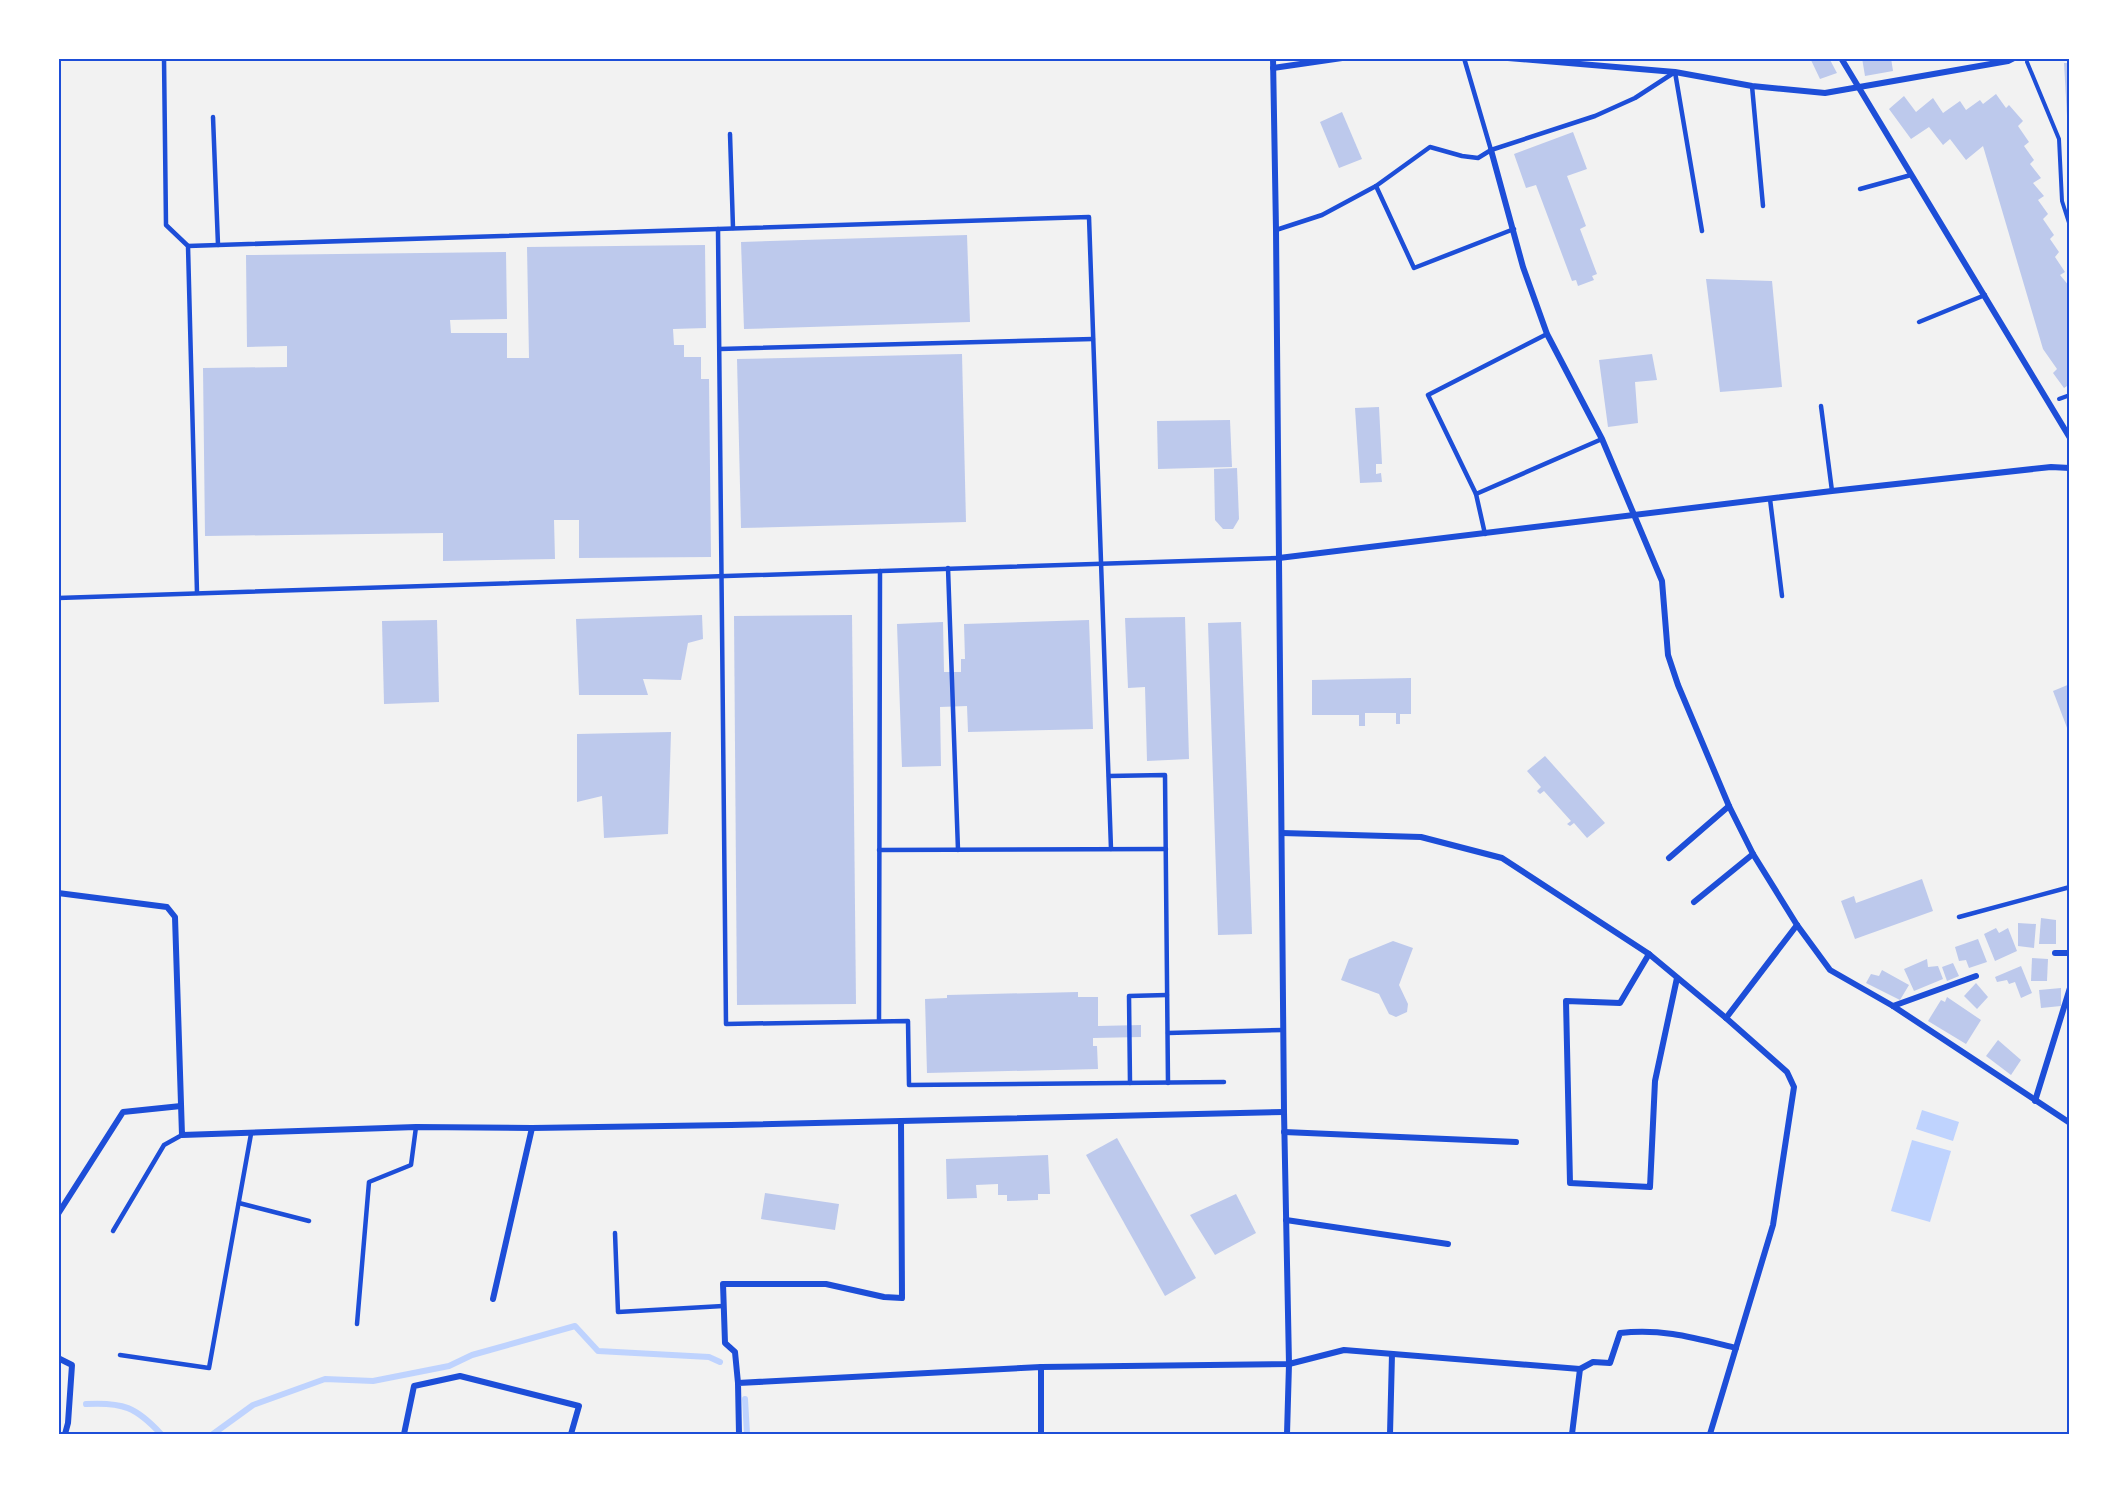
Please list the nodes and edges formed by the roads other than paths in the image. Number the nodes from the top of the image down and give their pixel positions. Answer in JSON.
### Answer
{"nodes":[{"id":1,"x":164,"y":58,"type":"edge"},
{"id":2,"x":1273,"y":58,"type":"edge"},
{"id":3,"x":1342,"y":58,"type":"edge"},
{"id":4,"x":1464,"y":58,"type":"edge"},
{"id":5,"x":1508,"y":58,"type":"edge"},
{"id":6,"x":1841,"y":58,"type":"edge"},
{"id":7,"x":2014,"y":58,"type":"edge"},
{"id":8,"x":1273,"y":68,"type":"junction"},
{"id":9,"x":1675,"y":72,"type":"junction"},
{"id":10,"x":1752,"y":86,"type":"junction"},
{"id":11,"x":1859,"y":87,"type":"junction"},
{"id":12,"x":213,"y":117,"type":"dead end"},
{"id":13,"x":730,"y":134,"type":"dead end"},
{"id":14,"x":1491,"y":150,"type":"junction"},
{"id":15,"x":1911,"y":175,"type":"junction"},
{"id":16,"x":1376,"y":186,"type":"junction"},
{"id":17,"x":1860,"y":189,"type":"dead end"},
{"id":18,"x":1763,"y":206,"type":"dead end"},
{"id":19,"x":733,"y":228,"type":"junction"},
{"id":20,"x":718,"y":229,"type":"junction"},
{"id":21,"x":1276,"y":230,"type":"junction"},
{"id":22,"x":1514,"y":230,"type":"junction"},
{"id":23,"x":1702,"y":231,"type":"dead end"},
{"id":24,"x":218,"y":245,"type":"junction"},
{"id":25,"x":188,"y":246,"type":"junction"},
{"id":26,"x":1985,"y":295,"type":"junction"},
{"id":27,"x":1919,"y":322,"type":"dead end"},
{"id":28,"x":1546,"y":334,"type":"junction"},
{"id":29,"x":1093,"y":339,"type":"junction"},
{"id":30,"x":720,"y":348,"type":"junction"},
{"id":31,"x":1821,"y":406,"type":"dead end"},
{"id":32,"x":2070,"y":438,"type":"edge"},
{"id":33,"x":1602,"y":440,"type":"junction"},
{"id":34,"x":2070,"y":468,"type":"edge"},
{"id":35,"x":1832,"y":491,"type":"junction"},
{"id":36,"x":1476,"y":494,"type":"junction"},
{"id":37,"x":1770,"y":499,"type":"junction"},
{"id":38,"x":1636,"y":516,"type":"junction"},
{"id":39,"x":1485,"y":534,"type":"junction"},
{"id":40,"x":1279,"y":558,"type":"junction"},
{"id":41,"x":1101,"y":564,"type":"junction"},
{"id":42,"x":948,"y":568,"type":"junction"},
{"id":43,"x":880,"y":571,"type":"junction"},
{"id":44,"x":721,"y":576,"type":"junction"},
{"id":45,"x":197,"y":593,"type":"junction"},
{"id":46,"x":1782,"y":596,"type":"dead end"},
{"id":47,"x":58,"y":598,"type":"edge"},
{"id":48,"x":1109,"y":776,"type":"junction"},
{"id":49,"x":1729,"y":806,"type":"junction"},
{"id":50,"x":1282,"y":833,"type":"junction"},
{"id":51,"x":1111,"y":849,"type":"junction"},
{"id":52,"x":1166,"y":849,"type":"junction"},
{"id":53,"x":879,"y":850,"type":"junction"},
{"id":54,"x":958,"y":850,"type":"junction"},
{"id":55,"x":1753,"y":854,"type":"junction"},
{"id":56,"x":1669,"y":858,"type":"dead end"},
{"id":57,"x":2070,"y":887,"type":"edge"},
{"id":58,"x":58,"y":893,"type":"edge"},
{"id":59,"x":1694,"y":902,"type":"dead end"},
{"id":60,"x":1959,"y":917,"type":"dead end"},
{"id":61,"x":1797,"y":925,"type":"junction"},
{"id":62,"x":2055,"y":953,"type":"dead end"},
{"id":63,"x":2070,"y":953,"type":"edge"},
{"id":64,"x":1649,"y":954,"type":"junction"},
{"id":65,"x":1976,"y":976,"type":"dead end"},
{"id":66,"x":1677,"y":978,"type":"junction"},
{"id":67,"x":2070,"y":988,"type":"edge"},
{"id":68,"x":1167,"y":995,"type":"junction"},
{"id":69,"x":1893,"y":1006,"type":"junction"},
{"id":70,"x":1726,"y":1018,"type":"junction"},
{"id":71,"x":879,"y":1022,"type":"junction"},
{"id":72,"x":1283,"y":1030,"type":"junction"},
{"id":73,"x":1168,"y":1033,"type":"junction"},
{"id":74,"x":1130,"y":1083,"type":"junction"},
{"id":75,"x":1168,"y":1083,"type":"junction"},
{"id":76,"x":1224,"y":1083,"type":"dead end"},
{"id":77,"x":2035,"y":1101,"type":"junction"},
{"id":78,"x":181,"y":1106,"type":"junction"},
{"id":79,"x":1284,"y":1112,"type":"junction"},
{"id":80,"x":901,"y":1121,"type":"junction"},
{"id":81,"x":2070,"y":1123,"type":"edge"},
{"id":82,"x":416,"y":1127,"type":"junction"},
{"id":83,"x":532,"y":1128,"type":"junction"},
{"id":84,"x":1284,"y":1132,"type":"junction"},
{"id":85,"x":251,"y":1134,"type":"junction"},
{"id":86,"x":182,"y":1135,"type":"junction"},
{"id":87,"x":1516,"y":1142,"type":"dead end"},
{"id":88,"x":239,"y":1203,"type":"junction"},
{"id":89,"x":58,"y":1214,"type":"edge"},
{"id":90,"x":1286,"y":1220,"type":"junction"},
{"id":91,"x":309,"y":1221,"type":"dead end"},
{"id":92,"x":113,"y":1231,"type":"dead end"},
{"id":93,"x":615,"y":1233,"type":"dead end"},
{"id":94,"x":1448,"y":1244,"type":"dead end"},
{"id":95,"x":493,"y":1299,"type":"dead end"},
{"id":96,"x":723,"y":1306,"type":"junction"},
{"id":97,"x":357,"y":1324,"type":"dead end"},
{"id":98,"x":1736,"y":1348,"type":"junction"},
{"id":99,"x":1392,"y":1354,"type":"junction"},
{"id":100,"x":120,"y":1355,"type":"dead end"},
{"id":101,"x":58,"y":1358,"type":"edge"},
{"id":102,"x":1289,"y":1364,"type":"junction"},
{"id":103,"x":1041,"y":1367,"type":"junction"},
{"id":104,"x":1581,"y":1369,"type":"junction"},
{"id":105,"x":738,"y":1383,"type":"junction"},
{"id":106,"x":65,"y":1434,"type":"edge"},
{"id":107,"x":404,"y":1434,"type":"edge"},
{"id":108,"x":571,"y":1434,"type":"edge"},
{"id":109,"x":739,"y":1434,"type":"edge"},
{"id":110,"x":1041,"y":1434,"type":"edge"},
{"id":111,"x":1287,"y":1434,"type":"edge"},
{"id":112,"x":1390,"y":1434,"type":"edge"},
{"id":113,"x":1572,"y":1434,"type":"edge"},
{"id":114,"x":1710,"y":1434,"type":"edge"}],
"edges":[{"from":1,"to":25,"type":"lane"},
{"from":2,"to":8,"type":"street"},
{"from":3,"to":8,"type":"street"},
{"from":4,"to":14,"type":"lane"},
{"from":5,"to":9,"type":"street"},
{"from":6,"to":11,"type":"street"},
{"from":7,"to":11,"type":"street"},
{"from":8,"to":21,"type":"street"},
{"from":9,"to":10,"type":"street"},
{"from":9,"to":14,"type":"lane"},
{"from":9,"to":23,"type":"lane"},
{"from":10,"to":11,"type":"street"},
{"from":10,"to":18,"type":"lane"},
{"from":11,"to":15,"type":"street"},
{"from":12,"to":24,"type":"lane"},
{"from":13,"to":19,"type":"lane"},
{"from":14,"to":16,"type":"lane"},
{"from":14,"to":22,"type":"street"},
{"from":15,"to":17,"type":"lane"},
{"from":15,"to":26,"type":"street"},
{"from":16,"to":21,"type":"lane"},
{"from":16,"to":22,"type":"lane"},
{"from":19,"to":20,"type":"lane"},
{"from":19,"to":29,"type":"lane"},
{"from":20,"to":24,"type":"lane"},
{"from":20,"to":30,"type":"lane"},
{"from":21,"to":40,"type":"street"},
{"from":22,"to":28,"type":"street"},
{"from":24,"to":25,"type":"lane"},
{"from":25,"to":45,"type":"lane"},
{"from":26,"to":27,"type":"lane"},
{"from":26,"to":32,"type":"street"},
{"from":28,"to":33,"type":"street"},
{"from":28,"to":36,"type":"lane"},
{"from":29,"to":30,"type":"lane"},
{"from":29,"to":41,"type":"lane"},
{"from":30,"to":44,"type":"lane"},
{"from":31,"to":35,"type":"lane"},
{"from":33,"to":36,"type":"lane"},
{"from":33,"to":38,"type":"street"},
{"from":34,"to":35,"type":"street"},
{"from":35,"to":37,"type":"street"},
{"from":36,"to":39,"type":"lane"},
{"from":37,"to":38,"type":"street"},
{"from":37,"to":46,"type":"lane"},
{"from":38,"to":39,"type":"street"},
{"from":38,"to":49,"type":"street"},
{"from":39,"to":40,"type":"street"},
{"from":40,"to":41,"type":"lane"},
{"from":40,"to":50,"type":"street"},
{"from":41,"to":42,"type":"lane"},
{"from":41,"to":48,"type":"lane"},
{"from":42,"to":43,"type":"lane"},
{"from":42,"to":54,"type":"lane"},
{"from":43,"to":44,"type":"lane"},
{"from":43,"to":53,"type":"lane"},
{"from":44,"to":45,"type":"lane"},
{"from":44,"to":71,"type":"lane"},
{"from":45,"to":47,"type":"lane"},
{"from":48,"to":51,"type":"lane"},
{"from":48,"to":52,"type":"lane"},
{"from":49,"to":55,"type":"street"},
{"from":49,"to":56,"type":"street"},
{"from":50,"to":64,"type":"street"},
{"from":50,"to":72,"type":"street"},
{"from":51,"to":52,"type":"lane"},
{"from":51,"to":54,"type":"lane"},
{"from":52,"to":68,"type":"lane"},
{"from":53,"to":54,"type":"lane"},
{"from":53,"to":71,"type":"lane"},
{"from":55,"to":59,"type":"street"},
{"from":55,"to":61,"type":"street"},
{"from":57,"to":60,"type":"lane"},
{"from":58,"to":78,"type":"street"},
{"from":61,"to":69,"type":"street"},
{"from":61,"to":70,"type":"street"},
{"from":62,"to":63,"type":"street"},
{"from":64,"to":66,"type":"street"},
{"from":64,"to":66,"type":"street"},
{"from":65,"to":69,"type":"street"},
{"from":66,"to":70,"type":"street"},
{"from":67,"to":77,"type":"street"},
{"from":68,"to":73,"type":"lane"},
{"from":68,"to":74,"type":"lane"},
{"from":69,"to":77,"type":"street"},
{"from":70,"to":98,"type":"street"},
{"from":71,"to":74,"type":"lane"},
{"from":72,"to":73,"type":"lane"},
{"from":72,"to":79,"type":"street"},
{"from":73,"to":75,"type":"lane"},
{"from":74,"to":75,"type":"lane"},
{"from":75,"to":76,"type":"lane"},
{"from":77,"to":81,"type":"street"},
{"from":78,"to":86,"type":"street"},
{"from":78,"to":89,"type":"street"},
{"from":79,"to":80,"type":"street"},
{"from":79,"to":84,"type":"street"},
{"from":80,"to":83,"type":"street"},
{"from":80,"to":96,"type":"street"},
{"from":82,"to":83,"type":"street"},
{"from":82,"to":85,"type":"street"},
{"from":82,"to":97,"type":"lane"},
{"from":83,"to":95,"type":"street"},
{"from":84,"to":87,"type":"street"},
{"from":84,"to":90,"type":"street"},
{"from":85,"to":86,"type":"street"},
{"from":85,"to":88,"type":"lane"},
{"from":86,"to":92,"type":"lane"},
{"from":88,"to":91,"type":"lane"},
{"from":88,"to":100,"type":"lane"},
{"from":90,"to":94,"type":"street"},
{"from":90,"to":102,"type":"street"},
{"from":93,"to":96,"type":"lane"},
{"from":96,"to":105,"type":"street"},
{"from":98,"to":104,"type":"street"},
{"from":98,"to":114,"type":"street"},
{"from":99,"to":102,"type":"street"},
{"from":99,"to":104,"type":"street"},
{"from":99,"to":112,"type":"street"},
{"from":101,"to":106,"type":"street"},
{"from":102,"to":103,"type":"street"},
{"from":102,"to":111,"type":"street"},
{"from":103,"to":105,"type":"street"},
{"from":103,"to":110,"type":"street"},
{"from":104,"to":113,"type":"street"},
{"from":105,"to":109,"type":"street"},
{"from":107,"to":108,"type":"street"}]}
